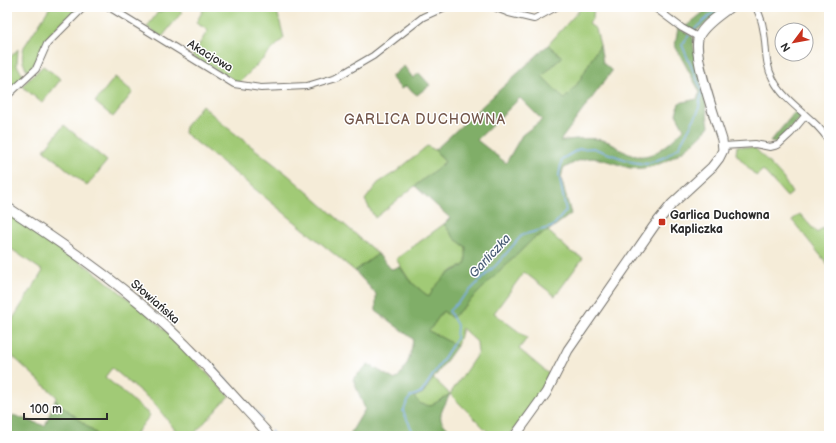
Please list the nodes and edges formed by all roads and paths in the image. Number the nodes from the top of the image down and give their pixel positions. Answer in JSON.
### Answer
{"nodes":[{"id":1,"x":84,"y":7,"type":"edge"},
{"id":2,"x":109,"y":7,"type":"edge"},
{"id":3,"x":445,"y":7,"type":"edge"},
{"id":4,"x":494,"y":7,"type":"edge"},
{"id":5,"x":556,"y":7,"type":"edge"},
{"id":6,"x":654,"y":7,"type":"edge"},
{"id":7,"x":730,"y":7,"type":"edge"},
{"id":8,"x":756,"y":7,"type":"edge"},
{"id":9,"x":693,"y":34,"type":"junction"},
{"id":10,"x":7,"y":96,"type":"edge"},
{"id":11,"x":805,"y":116,"type":"junction"},
{"id":12,"x":829,"y":141,"type":"edge"},
{"id":13,"x":723,"y":146,"type":"junction"},
{"id":14,"x":7,"y":207,"type":"edge"},
{"id":15,"x":268,"y":436,"type":"edge"},
{"id":16,"x":515,"y":436,"type":"edge"}],
"edges":[{"from":1,"to":10,"type":"street"},
{"from":2,"to":3,"type":"street","name":"Akacjowa"},
{"from":4,"to":5,"type":"street"},
{"from":6,"to":9,"type":"street"},
{"from":7,"to":9,"type":"street"},
{"from":8,"to":11,"type":"street"},
{"from":9,"to":13,"type":"street"},
{"from":11,"to":12,"type":"street"},
{"from":11,"to":13,"type":"street"},
{"from":13,"to":16,"type":"street"},
{"from":14,"to":15,"type":"street","name":"Słowiańska"}]}
